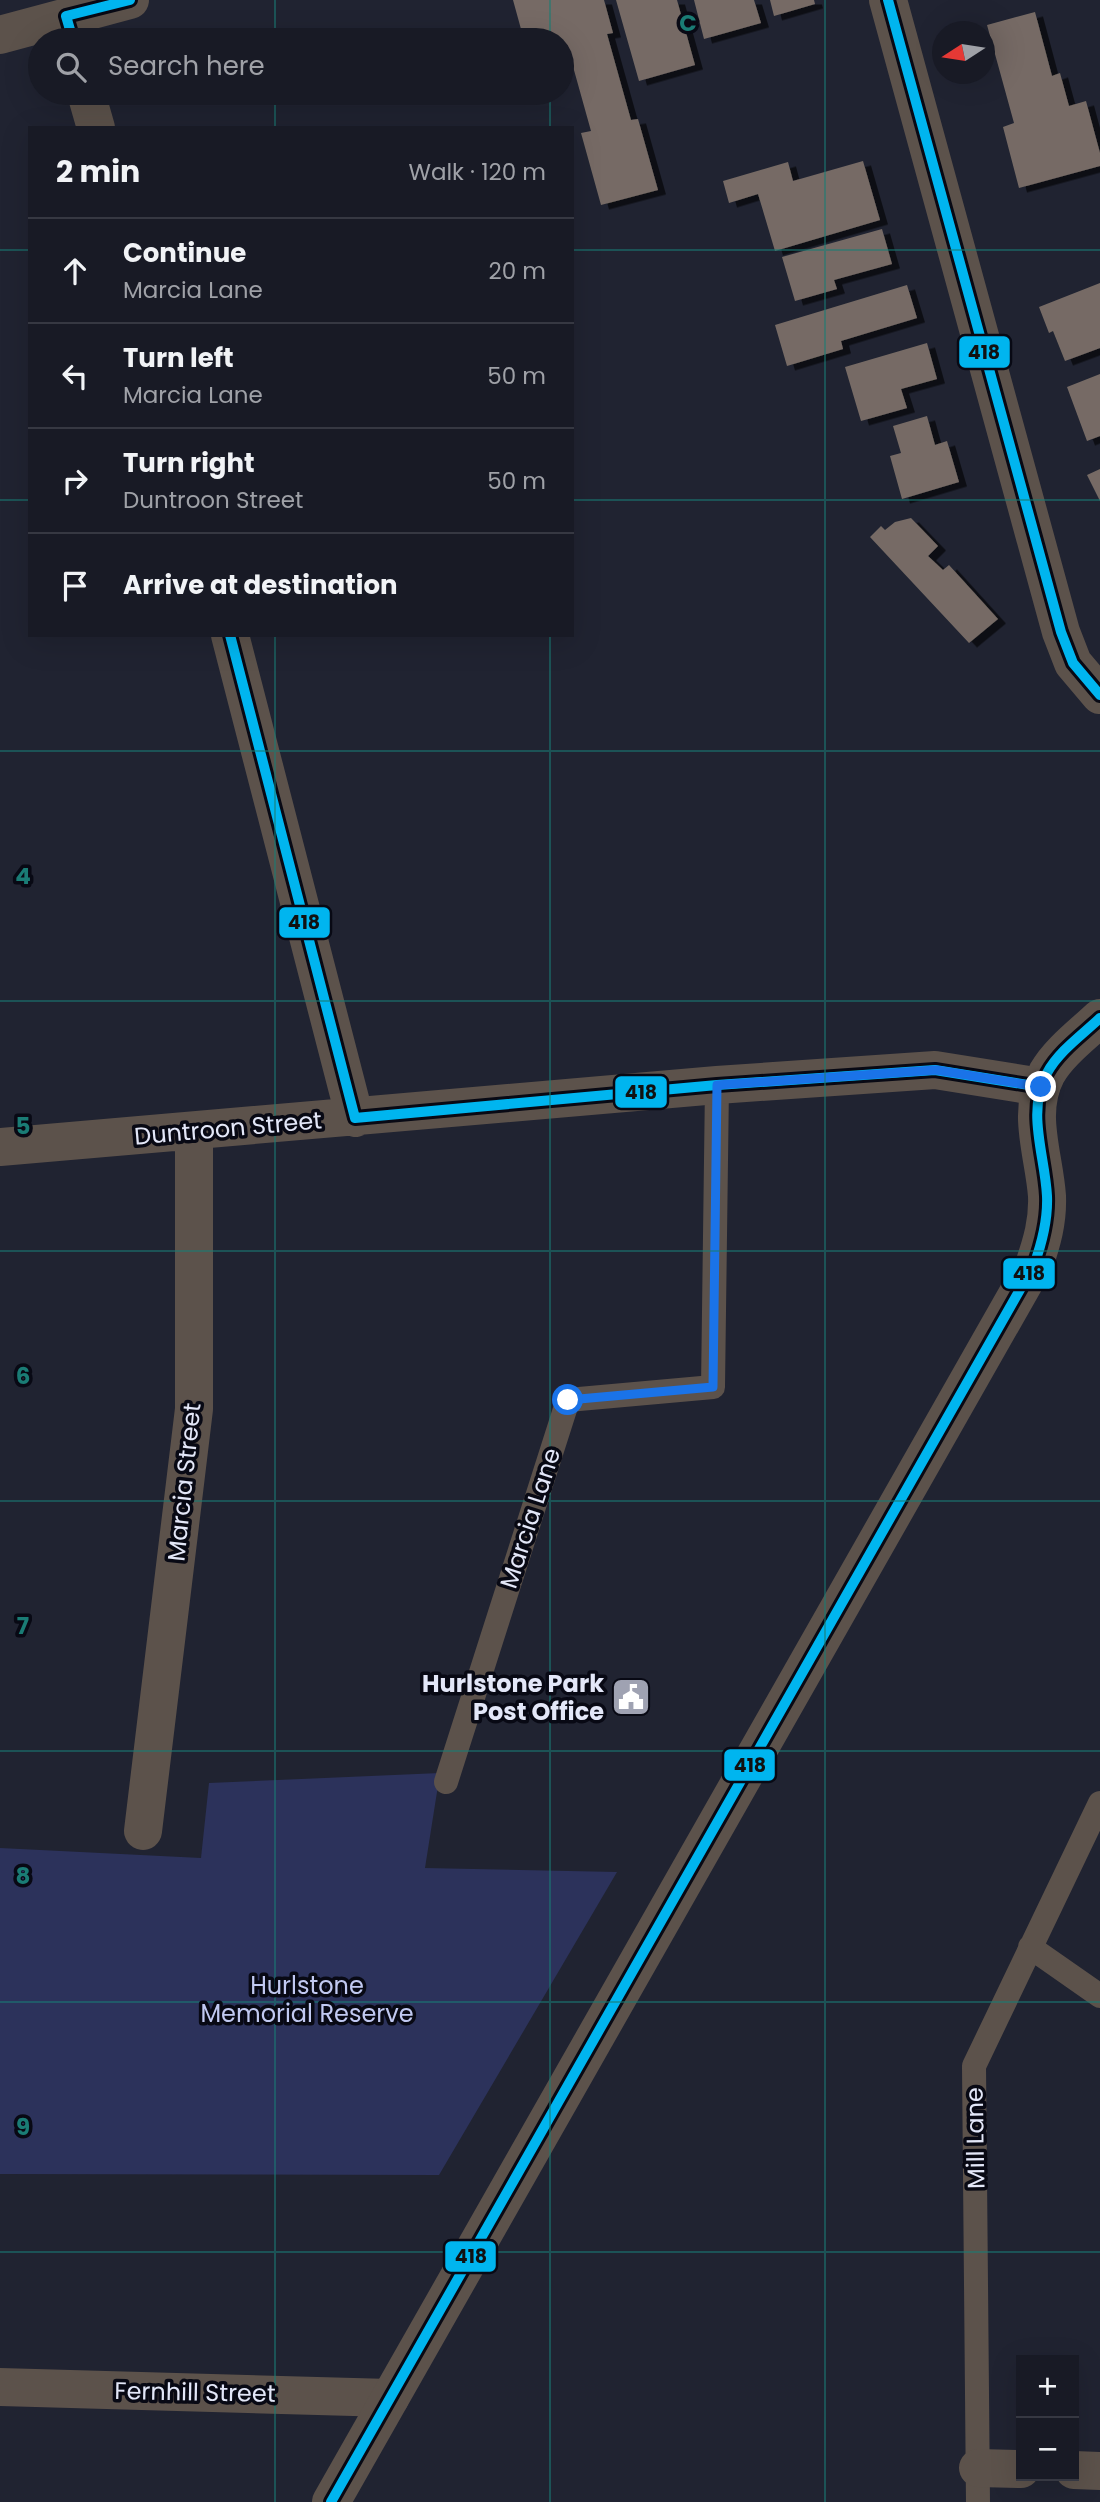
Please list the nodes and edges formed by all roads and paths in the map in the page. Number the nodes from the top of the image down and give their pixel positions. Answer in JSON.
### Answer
{"nodes":[{"id":1,"x":888,"y":0,"type":"edge"},
{"id":2,"x":122,"y":1,"type":"edge"},
{"id":3,"x":69,"y":28,"type":"edge"},
{"id":4,"x":28,"y":32,"type":"edge"},
{"id":5,"x":0,"y":35,"type":"edge"},
{"id":6,"x":89,"y":105,"type":"edge"},
{"id":7,"x":95,"y":126,"type":"edge"},
{"id":8,"x":231,"y":637,"type":"edge"},
{"id":9,"x":1100,"y":695,"type":"edge"},
{"id":10,"x":1100,"y":1018,"type":"edge"},
{"id":11,"x":1050,"y":1073,"type":"junction"},
{"id":12,"x":717,"y":1085,"type":"junction"},
{"id":13,"x":355,"y":1118,"type":"junction"},
{"id":14,"x":194,"y":1132,"type":"junction"},
{"id":15,"x":0,"y":1147,"type":"edge"},
{"id":16,"x":446,"y":1782,"type":"dead end"},
{"id":17,"x":1100,"y":1803,"type":"edge"},
{"id":18,"x":143,"y":1831,"type":"dead end"},
{"id":19,"x":1030,"y":1947,"type":"junction"},
{"id":20,"x":1100,"y":1996,"type":"edge"},
{"id":21,"x":0,"y":2387,"type":"edge"},
{"id":22,"x":390,"y":2398,"type":"junction"},
{"id":23,"x":1079,"y":2470,"type":"edge"},
{"id":24,"x":1016,"y":2471,"type":"edge"},
{"id":25,"x":1100,"y":2471,"type":"edge"},
{"id":26,"x":978,"y":2485,"type":"edge"},
{"id":27,"x":331,"y":2502,"type":"edge"}],
"edges":[{"from":1,"to":9,"type":"street"},
{"from":2,"to":3,"type":"street"},
{"from":4,"to":5,"type":"street"},
{"from":6,"to":7,"type":"street"},
{"from":8,"to":13,"type":"street"},
{"from":10,"to":11,"type":"street"},
{"from":11,"to":12,"type":"street","name":"Duntroon Street"},
{"from":11,"to":22,"type":"street"},
{"from":12,"to":13,"type":"street","name":"Duntroon Street"},
{"from":12,"to":16,"type":"lane","name":"Marcia Lane"},
{"from":13,"to":14,"type":"street","name":"Duntroon Street"},
{"from":14,"to":15,"type":"street","name":"Duntroon Street"},
{"from":14,"to":18,"type":"street","name":"Marcia Street"},
{"from":17,"to":19,"type":"lane","name":"Mill Lane"},
{"from":19,"to":20,"type":"lane"},
{"from":19,"to":26,"type":"lane","name":"Mill Lane"},
{"from":21,"to":22,"type":"street","name":"Fernhill Street"},
{"from":22,"to":27,"type":"street"},
{"from":23,"to":25,"type":"street"},
{"from":24,"to":26,"type":"street"}]}
